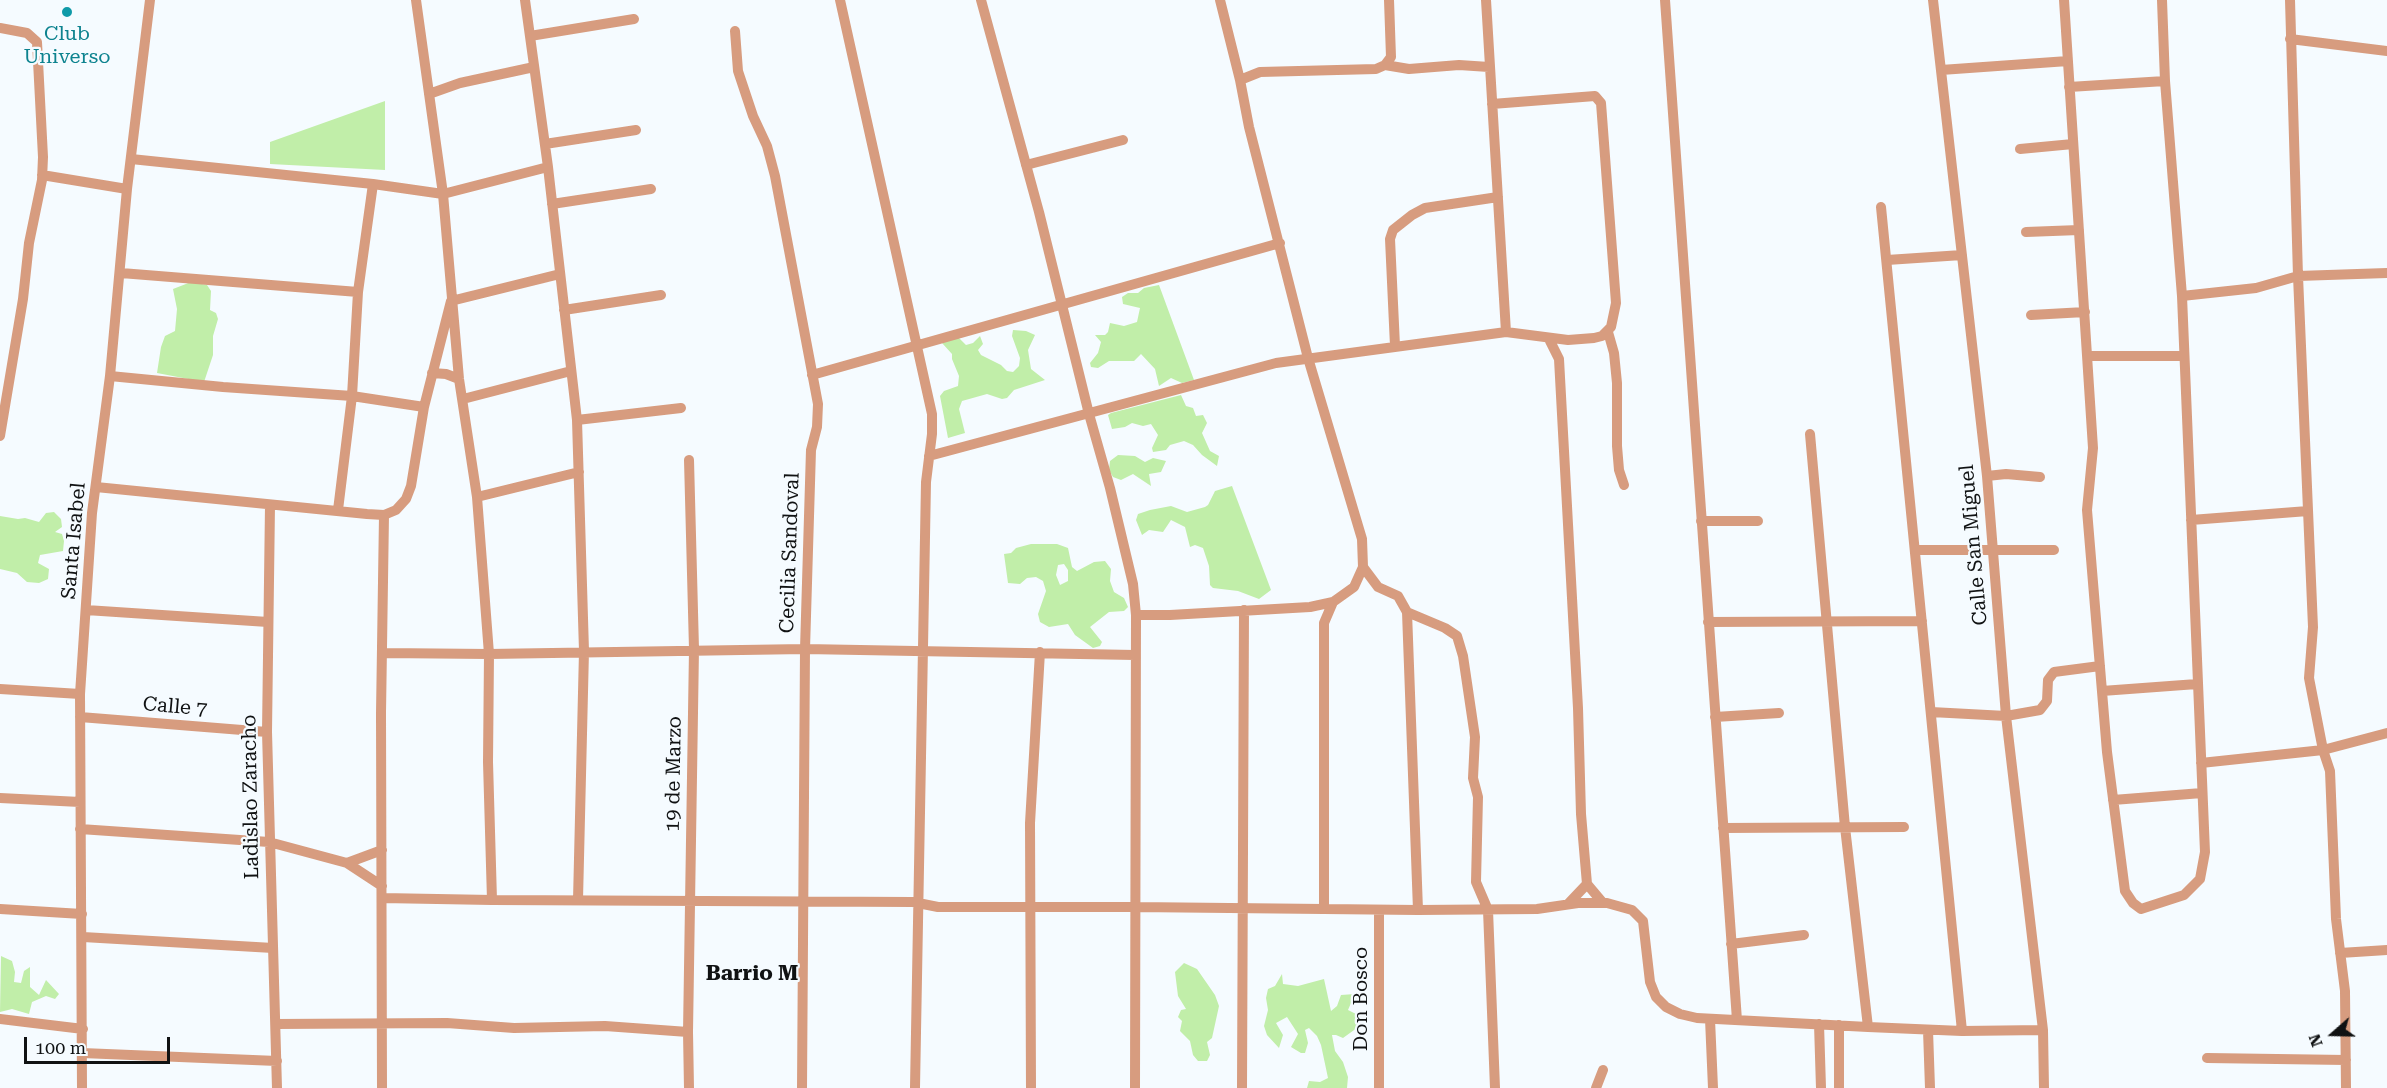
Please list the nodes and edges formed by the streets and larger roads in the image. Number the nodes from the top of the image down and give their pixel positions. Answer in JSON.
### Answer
{"nodes":[{"id":1,"x":150,"y":0,"type":"edge"},
{"id":2,"x":416,"y":0,"type":"edge"},
{"id":3,"x":525,"y":0,"type":"edge"},
{"id":4,"x":840,"y":0,"type":"edge"},
{"id":5,"x":981,"y":0,"type":"edge"},
{"id":6,"x":1220,"y":0,"type":"edge"},
{"id":7,"x":1389,"y":0,"type":"edge"},
{"id":8,"x":1486,"y":0,"type":"edge"},
{"id":9,"x":1665,"y":0,"type":"edge"},
{"id":10,"x":1933,"y":0,"type":"edge"},
{"id":11,"x":2064,"y":0,"type":"edge"},
{"id":12,"x":2162,"y":0,"type":"edge"},
{"id":13,"x":2290,"y":0,"type":"edge"},
{"id":14,"x":634,"y":18,"type":"dead end"},
{"id":15,"x":0,"y":28,"type":"edge"},
{"id":16,"x":735,"y":31,"type":"dead end"},
{"id":17,"x":530,"y":36,"type":"junction"},
{"id":18,"x":2290,"y":39,"type":"junction"},
{"id":19,"x":2387,"y":51,"type":"edge"},
{"id":20,"x":2068,"y":61,"type":"junction"},
{"id":21,"x":1385,"y":65,"type":"junction"},
{"id":22,"x":534,"y":67,"type":"junction"},
{"id":23,"x":1490,"y":67,"type":"junction"},
{"id":24,"x":1941,"y":70,"type":"junction"},
{"id":25,"x":1240,"y":80,"type":"junction"},
{"id":26,"x":2165,"y":81,"type":"junction"},
{"id":27,"x":2069,"y":87,"type":"junction"},
{"id":28,"x":429,"y":94,"type":"junction"},
{"id":29,"x":1492,"y":104,"type":"junction"},
{"id":30,"x":636,"y":130,"type":"dead end"},
{"id":31,"x":1123,"y":140,"type":"dead end"},
{"id":32,"x":545,"y":144,"type":"junction"},
{"id":33,"x":2073,"y":144,"type":"junction"},
{"id":34,"x":2020,"y":149,"type":"dead end"},
{"id":35,"x":131,"y":159,"type":"junction"},
{"id":36,"x":1026,"y":165,"type":"junction"},
{"id":37,"x":548,"y":167,"type":"junction"},
{"id":38,"x":42,"y":175,"type":"junction"},
{"id":39,"x":373,"y":184,"type":"junction"},
{"id":40,"x":127,"y":189,"type":"junction"},
{"id":41,"x":651,"y":189,"type":"dead end"},
{"id":42,"x":443,"y":194,"type":"junction"},
{"id":43,"x":1498,"y":197,"type":"junction"},
{"id":44,"x":552,"y":204,"type":"junction"},
{"id":45,"x":1881,"y":207,"type":"dead end"},
{"id":46,"x":2079,"y":230,"type":"junction"},
{"id":47,"x":2026,"y":232,"type":"dead end"},
{"id":48,"x":1280,"y":243,"type":"junction"},
{"id":49,"x":1962,"y":255,"type":"junction"},
{"id":50,"x":1887,"y":260,"type":"junction"},
{"id":51,"x":121,"y":273,"type":"junction"},
{"id":52,"x":2387,"y":273,"type":"edge"},
{"id":53,"x":560,"y":274,"type":"junction"},
{"id":54,"x":2298,"y":276,"type":"junction"},
{"id":55,"x":358,"y":292,"type":"junction"},
{"id":56,"x":662,"y":295,"type":"dead end"},
{"id":57,"x":2182,"y":296,"type":"junction"},
{"id":58,"x":451,"y":301,"type":"junction"},
{"id":59,"x":1061,"y":306,"type":"junction"},
{"id":60,"x":564,"y":310,"type":"junction"},
{"id":61,"x":2085,"y":312,"type":"junction"},
{"id":62,"x":2031,"y":315,"type":"dead end"},
{"id":63,"x":1506,"y":332,"type":"junction"},
{"id":64,"x":1608,"y":332,"type":"junction"},
{"id":65,"x":1549,"y":339,"type":"junction"},
{"id":66,"x":1568,"y":340,"type":"junction"},
{"id":67,"x":917,"y":346,"type":"junction"},
{"id":68,"x":1395,"y":346,"type":"junction"},
{"id":69,"x":2088,"y":356,"type":"junction"},
{"id":70,"x":2184,"y":356,"type":"junction"},
{"id":71,"x":1308,"y":358,"type":"junction"},
{"id":72,"x":1559,"y":359,"type":"junction"},
{"id":73,"x":571,"y":371,"type":"junction"},
{"id":74,"x":432,"y":373,"type":"junction"},
{"id":75,"x":812,"y":375,"type":"junction"},
{"id":76,"x":110,"y":376,"type":"junction"},
{"id":77,"x":459,"y":379,"type":"junction"},
{"id":78,"x":352,"y":396,"type":"junction"},
{"id":79,"x":462,"y":399,"type":"junction"},
{"id":80,"x":424,"y":407,"type":"junction"},
{"id":81,"x":681,"y":408,"type":"dead end"},
{"id":82,"x":1089,"y":414,"type":"junction"},
{"id":83,"x":577,"y":420,"type":"junction"},
{"id":84,"x":1810,"y":434,"type":"dead end"},
{"id":85,"x":0,"y":436,"type":"edge"},
{"id":86,"x":929,"y":456,"type":"junction"},
{"id":87,"x":688,"y":460,"type":"dead end"},
{"id":88,"x":579,"y":472,"type":"junction"},
{"id":89,"x":1987,"y":476,"type":"junction"},
{"id":90,"x":2040,"y":477,"type":"dead end"},
{"id":91,"x":1624,"y":485,"type":"dead end"},
{"id":92,"x":96,"y":487,"type":"junction"},
{"id":93,"x":477,"y":497,"type":"junction"},
{"id":94,"x":270,"y":505,"type":"junction"},
{"id":95,"x":338,"y":510,"type":"junction"},
{"id":96,"x":2308,"y":511,"type":"junction"},
{"id":97,"x":384,"y":515,"type":"junction"},
{"id":98,"x":2191,"y":520,"type":"junction"},
{"id":99,"x":1701,"y":521,"type":"junction"},
{"id":100,"x":1758,"y":521,"type":"dead end"},
{"id":101,"x":1915,"y":550,"type":"junction"},
{"id":102,"x":1993,"y":550,"type":"junction"},
{"id":103,"x":2054,"y":550,"type":"dead end"},
{"id":104,"x":1363,"y":567,"type":"junction"},
{"id":105,"x":1333,"y":602,"type":"junction"},
{"id":106,"x":86,"y":610,"type":"junction"},
{"id":107,"x":1244,"y":610,"type":"junction"},
{"id":108,"x":1407,"y":612,"type":"junction"},
{"id":109,"x":1136,"y":615,"type":"junction"},
{"id":110,"x":1922,"y":621,"type":"junction"},
{"id":111,"x":268,"y":622,"type":"junction"},
{"id":112,"x":1708,"y":622,"type":"junction"},
{"id":113,"x":1827,"y":622,"type":"junction"},
{"id":114,"x":694,"y":649,"type":"junction"},
{"id":115,"x":805,"y":649,"type":"junction"},
{"id":116,"x":922,"y":650,"type":"junction"},
{"id":117,"x":584,"y":651,"type":"junction"},
{"id":118,"x":1040,"y":652,"type":"junction"},
{"id":119,"x":383,"y":653,"type":"junction"},
{"id":120,"x":489,"y":654,"type":"junction"},
{"id":121,"x":1135,"y":655,"type":"junction"},
{"id":122,"x":2100,"y":666,"type":"junction"},
{"id":123,"x":2197,"y":684,"type":"junction"},
{"id":124,"x":0,"y":689,"type":"edge"},
{"id":125,"x":2102,"y":691,"type":"junction"},
{"id":126,"x":80,"y":694,"type":"junction"},
{"id":127,"x":1931,"y":712,"type":"junction"},
{"id":128,"x":1779,"y":714,"type":"dead end"},
{"id":129,"x":2006,"y":716,"type":"junction"},
{"id":130,"x":80,"y":717,"type":"junction"},
{"id":131,"x":1715,"y":717,"type":"junction"},
{"id":132,"x":267,"y":732,"type":"junction"},
{"id":133,"x":2387,"y":733,"type":"edge"},
{"id":134,"x":2323,"y":750,"type":"junction"},
{"id":135,"x":2201,"y":763,"type":"junction"},
{"id":136,"x":2202,"y":793,"type":"junction"},
{"id":137,"x":0,"y":798,"type":"edge"},
{"id":138,"x":2113,"y":800,"type":"junction"},
{"id":139,"x":80,"y":802,"type":"junction"},
{"id":140,"x":1845,"y":826,"type":"junction"},
{"id":141,"x":1904,"y":827,"type":"dead end"},
{"id":142,"x":1723,"y":828,"type":"junction"},
{"id":143,"x":81,"y":829,"type":"junction"},
{"id":144,"x":269,"y":842,"type":"junction"},
{"id":145,"x":382,"y":850,"type":"junction"},
{"id":146,"x":347,"y":863,"type":"junction"},
{"id":147,"x":1587,"y":884,"type":"junction"},
{"id":148,"x":382,"y":892,"type":"junction"},
{"id":149,"x":492,"y":900,"type":"junction"},
{"id":150,"x":578,"y":900,"type":"junction"},
{"id":151,"x":690,"y":900,"type":"junction"},
{"id":152,"x":804,"y":901,"type":"junction"},
{"id":153,"x":917,"y":903,"type":"junction"},
{"id":154,"x":1602,"y":903,"type":"junction"},
{"id":155,"x":1568,"y":904,"type":"junction"},
{"id":156,"x":1030,"y":907,"type":"junction"},
{"id":157,"x":1135,"y":907,"type":"junction"},
{"id":158,"x":1242,"y":908,"type":"junction"},
{"id":159,"x":0,"y":909,"type":"edge"},
{"id":160,"x":1324,"y":909,"type":"junction"},
{"id":161,"x":1379,"y":909,"type":"junction"},
{"id":162,"x":1418,"y":910,"type":"junction"},
{"id":163,"x":1488,"y":910,"type":"junction"},
{"id":164,"x":82,"y":914,"type":"junction"},
{"id":165,"x":1804,"y":935,"type":"dead end"},
{"id":166,"x":83,"y":937,"type":"junction"},
{"id":167,"x":1731,"y":944,"type":"junction"},
{"id":168,"x":273,"y":948,"type":"junction"},
{"id":169,"x":2387,"y":950,"type":"edge"},
{"id":170,"x":2340,"y":952,"type":"junction"},
{"id":171,"x":0,"y":1019,"type":"edge"},
{"id":172,"x":1710,"y":1019,"type":"junction"},
{"id":173,"x":1737,"y":1020,"type":"junction"},
{"id":174,"x":276,"y":1024,"type":"junction"},
{"id":175,"x":382,"y":1024,"type":"junction"},
{"id":176,"x":1819,"y":1024,"type":"junction"},
{"id":177,"x":1839,"y":1025,"type":"junction"},
{"id":178,"x":1868,"y":1027,"type":"junction"},
{"id":179,"x":83,"y":1029,"type":"junction"},
{"id":180,"x":1928,"y":1030,"type":"junction"},
{"id":181,"x":2043,"y":1030,"type":"junction"},
{"id":182,"x":1962,"y":1031,"type":"junction"},
{"id":183,"x":688,"y":1032,"type":"junction"},
{"id":184,"x":82,"y":1053,"type":"junction"},
{"id":185,"x":2207,"y":1058,"type":"dead end"},
{"id":186,"x":2346,"y":1060,"type":"junction"},
{"id":187,"x":277,"y":1061,"type":"junction"},
{"id":188,"x":1604,"y":1070,"type":"dead end"},
{"id":189,"x":82,"y":1088,"type":"edge"},
{"id":190,"x":277,"y":1088,"type":"edge"},
{"id":191,"x":382,"y":1088,"type":"edge"},
{"id":192,"x":689,"y":1088,"type":"edge"},
{"id":193,"x":802,"y":1088,"type":"edge"},
{"id":194,"x":915,"y":1088,"type":"edge"},
{"id":195,"x":1031,"y":1088,"type":"edge"},
{"id":196,"x":1135,"y":1088,"type":"edge"},
{"id":197,"x":1242,"y":1088,"type":"edge"},
{"id":198,"x":1379,"y":1088,"type":"edge"},
{"id":199,"x":1495,"y":1088,"type":"edge"},
{"id":200,"x":1596,"y":1088,"type":"edge"},
{"id":201,"x":1713,"y":1088,"type":"edge"},
{"id":202,"x":1821,"y":1088,"type":"edge"},
{"id":203,"x":1839,"y":1088,"type":"edge"},
{"id":204,"x":1930,"y":1088,"type":"edge"},
{"id":205,"x":2044,"y":1088,"type":"edge"},
{"id":206,"x":2346,"y":1088,"type":"edge"}],
"edges":[{"from":1,"to":35,"type":"street","name":"Santa Isabel"},
{"from":2,"to":28,"type":"street"},
{"from":3,"to":17,"type":"street"},
{"from":4,"to":67,"type":"street"},
{"from":5,"to":36,"type":"street"},
{"from":6,"to":25,"type":"street"},
{"from":7,"to":21,"type":"street"},
{"from":8,"to":23,"type":"street"},
{"from":9,"to":99,"type":"street"},
{"from":10,"to":24,"type":"street","name":"Calle San Miguel"},
{"from":11,"to":20,"type":"street"},
{"from":12,"to":26,"type":"street"},
{"from":13,"to":18,"type":"street"},
{"from":14,"to":17,"type":"street"},
{"from":15,"to":38,"type":"street"},
{"from":16,"to":75,"type":"street","name":"Cecilia Sandoval"},
{"from":17,"to":22,"type":"street"},
{"from":18,"to":19,"type":"street"},
{"from":18,"to":54,"type":"street"},
{"from":20,"to":24,"type":"street"},
{"from":20,"to":27,"type":"street"},
{"from":21,"to":23,"type":"street"},
{"from":21,"to":25,"type":"street"},
{"from":22,"to":28,"type":"street"},
{"from":22,"to":32,"type":"street"},
{"from":23,"to":29,"type":"street"},
{"from":24,"to":49,"type":"street","name":"Calle San Miguel"},
{"from":25,"to":48,"type":"street"},
{"from":26,"to":27,"type":"street"},
{"from":26,"to":57,"type":"street"},
{"from":27,"to":33,"type":"street"},
{"from":28,"to":42,"type":"street"},
{"from":29,"to":43,"type":"street"},
{"from":29,"to":64,"type":"street"},
{"from":30,"to":32,"type":"street"},
{"from":31,"to":36,"type":"street"},
{"from":32,"to":37,"type":"street"},
{"from":33,"to":34,"type":"street"},
{"from":33,"to":46,"type":"street"},
{"from":35,"to":39,"type":"street"},
{"from":35,"to":40,"type":"street","name":"Santa Isabel"},
{"from":36,"to":59,"type":"street"},
{"from":37,"to":42,"type":"street"},
{"from":37,"to":44,"type":"street"},
{"from":38,"to":40,"type":"street"},
{"from":38,"to":85,"type":"street"},
{"from":39,"to":42,"type":"street"},
{"from":39,"to":55,"type":"street"},
{"from":40,"to":51,"type":"street","name":"Santa Isabel"},
{"from":41,"to":44,"type":"street"},
{"from":42,"to":58,"type":"street"},
{"from":43,"to":63,"type":"street"},
{"from":43,"to":68,"type":"street"},
{"from":44,"to":53,"type":"street"},
{"from":45,"to":50,"type":"street"},
{"from":46,"to":47,"type":"street"},
{"from":46,"to":61,"type":"street"},
{"from":48,"to":59,"type":"street"},
{"from":48,"to":71,"type":"street"},
{"from":49,"to":50,"type":"street"},
{"from":49,"to":89,"type":"street","name":"Calle San Miguel"},
{"from":50,"to":101,"type":"street"},
{"from":51,"to":55,"type":"street"},
{"from":51,"to":76,"type":"street","name":"Santa Isabel"},
{"from":52,"to":54,"type":"street"},
{"from":53,"to":58,"type":"street"},
{"from":53,"to":60,"type":"street"},
{"from":54,"to":57,"type":"street"},
{"from":54,"to":96,"type":"street"},
{"from":55,"to":78,"type":"street"},
{"from":56,"to":60,"type":"street"},
{"from":57,"to":70,"type":"street"},
{"from":58,"to":74,"type":"street"},
{"from":58,"to":77,"type":"street"},
{"from":59,"to":67,"type":"street"},
{"from":59,"to":82,"type":"street"},
{"from":60,"to":73,"type":"street"},
{"from":61,"to":62,"type":"street"},
{"from":61,"to":69,"type":"street"},
{"from":63,"to":65,"type":"street"},
{"from":63,"to":68,"type":"street"},
{"from":64,"to":66,"type":"street"},
{"from":64,"to":91,"type":"street"},
{"from":65,"to":66,"type":"street"},
{"from":65,"to":72,"type":"street"},
{"from":66,"to":72,"type":"street"},
{"from":67,"to":75,"type":"street"},
{"from":67,"to":86,"type":"street"},
{"from":68,"to":71,"type":"street"},
{"from":69,"to":70,"type":"street"},
{"from":69,"to":122,"type":"street"},
{"from":70,"to":98,"type":"street"},
{"from":71,"to":82,"type":"street"},
{"from":71,"to":104,"type":"street"},
{"from":72,"to":147,"type":"street"},
{"from":73,"to":79,"type":"street"},
{"from":73,"to":83,"type":"street"},
{"from":74,"to":77,"type":"street"},
{"from":74,"to":80,"type":"street"},
{"from":75,"to":115,"type":"street","name":"Cecilia Sandoval"},
{"from":76,"to":78,"type":"street"},
{"from":76,"to":92,"type":"street","name":"Santa Isabel"},
{"from":77,"to":79,"type":"street"},
{"from":78,"to":80,"type":"street"},
{"from":78,"to":95,"type":"street"},
{"from":79,"to":93,"type":"street"},
{"from":80,"to":97,"type":"street"},
{"from":81,"to":83,"type":"street"},
{"from":82,"to":86,"type":"street"},
{"from":82,"to":109,"type":"street"},
{"from":83,"to":88,"type":"street"},
{"from":84,"to":113,"type":"street"},
{"from":86,"to":116,"type":"street"},
{"from":87,"to":114,"type":"street","name":"19 de Marzo"},
{"from":88,"to":93,"type":"street"},
{"from":88,"to":117,"type":"street"},
{"from":89,"to":90,"type":"street"},
{"from":89,"to":102,"type":"street","name":"Calle San Miguel"},
{"from":92,"to":94,"type":"street"},
{"from":92,"to":106,"type":"street","name":"Santa Isabel"},
{"from":93,"to":120,"type":"street"},
{"from":94,"to":95,"type":"street"},
{"from":94,"to":111,"type":"street","name":"Ladislao Zaracho"},
{"from":95,"to":97,"type":"street"},
{"from":96,"to":98,"type":"street"},
{"from":96,"to":134,"type":"street"},
{"from":97,"to":119,"type":"street"},
{"from":98,"to":123,"type":"street"},
{"from":99,"to":100,"type":"street"},
{"from":99,"to":112,"type":"street"},
{"from":101,"to":102,"type":"street"},
{"from":101,"to":110,"type":"street"},
{"from":102,"to":103,"type":"street"},
{"from":102,"to":129,"type":"street","name":"Calle San Miguel"},
{"from":104,"to":105,"type":"street"},
{"from":104,"to":108,"type":"street"},
{"from":105,"to":107,"type":"street"},
{"from":105,"to":160,"type":"street"},
{"from":106,"to":111,"type":"street"},
{"from":106,"to":126,"type":"street","name":"Santa Isabel"},
{"from":107,"to":109,"type":"street"},
{"from":107,"to":158,"type":"street"},
{"from":108,"to":162,"type":"street"},
{"from":108,"to":163,"type":"street"},
{"from":109,"to":121,"type":"street"},
{"from":110,"to":113,"type":"street"},
{"from":110,"to":127,"type":"street"},
{"from":111,"to":132,"type":"street","name":"Ladislao Zaracho"},
{"from":112,"to":113,"type":"street"},
{"from":112,"to":131,"type":"street"},
{"from":113,"to":140,"type":"street"},
{"from":114,"to":115,"type":"street"},
{"from":114,"to":117,"type":"street"},
{"from":114,"to":151,"type":"street","name":"19 de Marzo"},
{"from":115,"to":116,"type":"street"},
{"from":115,"to":152,"type":"street","name":"Cecilia Sandoval"},
{"from":116,"to":118,"type":"street"},
{"from":116,"to":153,"type":"street"},
{"from":117,"to":120,"type":"street"},
{"from":117,"to":150,"type":"street"},
{"from":118,"to":121,"type":"street"},
{"from":118,"to":156,"type":"street"},
{"from":119,"to":120,"type":"street"},
{"from":119,"to":145,"type":"street"},
{"from":120,"to":149,"type":"street"},
{"from":121,"to":157,"type":"street"},
{"from":122,"to":125,"type":"street"},
{"from":122,"to":129,"type":"street"},
{"from":123,"to":125,"type":"street"},
{"from":123,"to":135,"type":"street"},
{"from":124,"to":126,"type":"street"},
{"from":125,"to":138,"type":"street"},
{"from":126,"to":130,"type":"street","name":"Santa Isabel"},
{"from":127,"to":129,"type":"street"},
{"from":127,"to":182,"type":"street"},
{"from":128,"to":131,"type":"street"},
{"from":129,"to":181,"type":"street","name":"Calle San Miguel"},
{"from":130,"to":132,"type":"street","name":"Calle 7"},
{"from":130,"to":139,"type":"street","name":"Santa Isabel"},
{"from":131,"to":142,"type":"street"},
{"from":132,"to":144,"type":"street","name":"Ladislao Zaracho"},
{"from":133,"to":134,"type":"street"},
{"from":134,"to":135,"type":"street"},
{"from":134,"to":170,"type":"street"},
{"from":135,"to":136,"type":"street"},
{"from":136,"to":138,"type":"street"},
{"from":136,"to":138,"type":"street"},
{"from":137,"to":139,"type":"street"},
{"from":139,"to":143,"type":"street","name":"Santa Isabel"},
{"from":140,"to":141,"type":"street"},
{"from":140,"to":142,"type":"street"},
{"from":140,"to":178,"type":"street"},
{"from":142,"to":167,"type":"street"},
{"from":143,"to":144,"type":"street"},
{"from":143,"to":164,"type":"street","name":"Santa Isabel"},
{"from":144,"to":146,"type":"street"},
{"from":144,"to":168,"type":"street","name":"Ladislao Zaracho"},
{"from":145,"to":146,"type":"street"},
{"from":145,"to":148,"type":"street"},
{"from":146,"to":148,"type":"street"},
{"from":147,"to":154,"type":"street"},
{"from":147,"to":155,"type":"street"},
{"from":148,"to":149,"type":"street"},
{"from":148,"to":175,"type":"street"},
{"from":149,"to":150,"type":"street"},
{"from":150,"to":151,"type":"street"},
{"from":151,"to":152,"type":"street"},
{"from":151,"to":183,"type":"street","name":"19 de Marzo"},
{"from":152,"to":153,"type":"street"},
{"from":152,"to":193,"type":"street","name":"Cecilia Sandoval"},
{"from":153,"to":156,"type":"street"},
{"from":153,"to":194,"type":"street"},
{"from":154,"to":155,"type":"street"},
{"from":154,"to":172,"type":"street"},
{"from":155,"to":163,"type":"street"},
{"from":156,"to":157,"type":"street"},
{"from":156,"to":195,"type":"street"},
{"from":157,"to":158,"type":"street"},
{"from":157,"to":196,"type":"street"},
{"from":158,"to":160,"type":"street"},
{"from":158,"to":197,"type":"street"},
{"from":159,"to":164,"type":"street"},
{"from":160,"to":161,"type":"street"},
{"from":161,"to":162,"type":"street"},
{"from":161,"to":198,"type":"street","name":"Don Bosco"},
{"from":162,"to":163,"type":"street"},
{"from":163,"to":199,"type":"street"},
{"from":164,"to":166,"type":"street","name":"Santa Isabel"},
{"from":165,"to":167,"type":"street"},
{"from":166,"to":168,"type":"street"},
{"from":166,"to":179,"type":"street","name":"Santa Isabel"},
{"from":167,"to":173,"type":"street"},
{"from":168,"to":174,"type":"street","name":"Ladislao Zaracho"},
{"from":169,"to":170,"type":"street"},
{"from":170,"to":186,"type":"street"},
{"from":171,"to":179,"type":"street"},
{"from":172,"to":173,"type":"street"},
{"from":172,"to":201,"type":"street"},
{"from":173,"to":176,"type":"street"},
{"from":174,"to":175,"type":"street"},
{"from":174,"to":187,"type":"street","name":"Ladislao Zaracho"},
{"from":175,"to":183,"type":"street"},
{"from":175,"to":191,"type":"street"},
{"from":176,"to":177,"type":"street"},
{"from":176,"to":202,"type":"street"},
{"from":177,"to":178,"type":"street"},
{"from":177,"to":203,"type":"street"},
{"from":178,"to":180,"type":"street"},
{"from":179,"to":184,"type":"street","name":"Santa Isabel"},
{"from":180,"to":182,"type":"street"},
{"from":180,"to":204,"type":"street"},
{"from":181,"to":182,"type":"street"},
{"from":181,"to":205,"type":"street","name":"Calle San Miguel"},
{"from":183,"to":192,"type":"street","name":"19 de Marzo"},
{"from":184,"to":187,"type":"street"},
{"from":184,"to":189,"type":"street","name":"Santa Isabel"},
{"from":185,"to":186,"type":"street"},
{"from":186,"to":206,"type":"street"},
{"from":187,"to":190,"type":"street","name":"Ladislao Zaracho"},
{"from":188,"to":200,"type":"street"}]}
